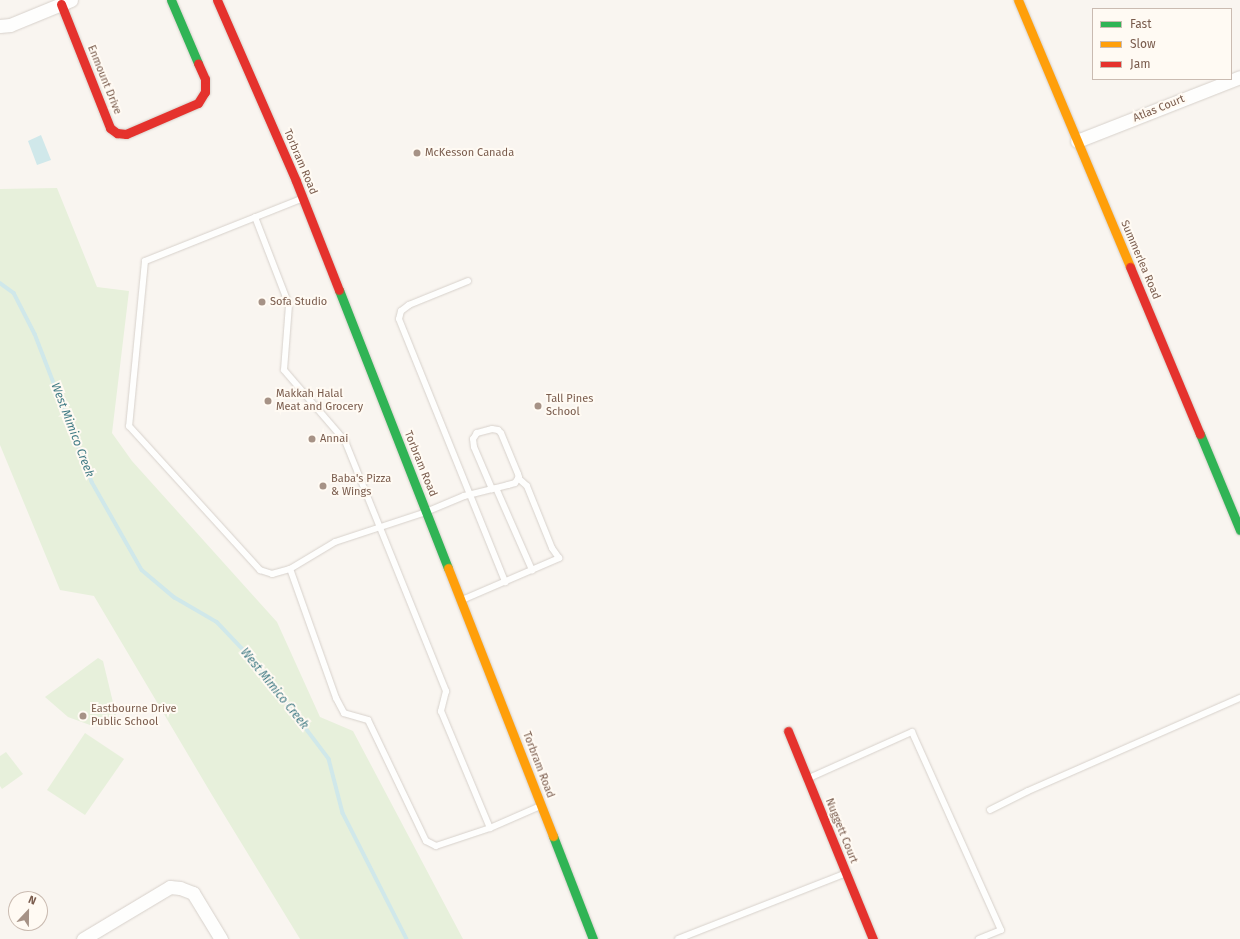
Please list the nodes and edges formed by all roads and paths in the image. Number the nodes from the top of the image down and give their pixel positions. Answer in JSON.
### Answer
{"nodes":[{"id":1,"x":171,"y":0,"type":"edge"},
{"id":2,"x":217,"y":0,"type":"edge"},
{"id":3,"x":1018,"y":0,"type":"edge"},
{"id":4,"x":66,"y":2,"type":"edge"},
{"id":5,"x":0,"y":26,"type":"edge"},
{"id":6,"x":1240,"y":77,"type":"edge"},
{"id":7,"x":1077,"y":141,"type":"junction"},
{"id":8,"x":303,"y":198,"type":"junction"},
{"id":9,"x":255,"y":217,"type":"junction"},
{"id":10,"x":468,"y":281,"type":"dead end"},
{"id":11,"x":518,"y":478,"type":"junction"},
{"id":12,"x":494,"y":489,"type":"junction"},
{"id":13,"x":469,"y":495,"type":"junction"},
{"id":14,"x":426,"y":512,"type":"junction"},
{"id":15,"x":379,"y":528,"type":"junction"},
{"id":16,"x":1240,"y":530,"type":"edge"},
{"id":17,"x":290,"y":569,"type":"junction"},
{"id":18,"x":532,"y":570,"type":"junction"},
{"id":19,"x":505,"y":582,"type":"junction"},
{"id":20,"x":460,"y":601,"type":"junction"},
{"id":21,"x":1240,"y":698,"type":"edge"},
{"id":22,"x":788,"y":731,"type":"dead end"},
{"id":23,"x":807,"y":779,"type":"junction"},
{"id":24,"x":541,"y":806,"type":"junction"},
{"id":25,"x":990,"y":810,"type":"dead end"},
{"id":26,"x":490,"y":828,"type":"junction"},
{"id":27,"x":845,"y":873,"type":"junction"},
{"id":28,"x":83,"y":939,"type":"edge"},
{"id":29,"x":221,"y":939,"type":"edge"},
{"id":30,"x":593,"y":939,"type":"edge"},
{"id":31,"x":678,"y":939,"type":"edge"},
{"id":32,"x":873,"y":939,"type":"edge"},
{"id":33,"x":979,"y":939,"type":"edge"}],
"edges":[{"from":1,"to":4,"type":"street","name":"Enmount Drive"},
{"from":2,"to":8,"type":"street","name":"Torbram Road"},
{"from":3,"to":7,"type":"street","name":"Summerlea Road"},
{"from":4,"to":5,"type":"street"},
{"from":6,"to":7,"type":"street","name":"Atlas Court"},
{"from":7,"to":16,"type":"street","name":"Summerlea Road"},
{"from":8,"to":9,"type":"lane"},
{"from":8,"to":14,"type":"street","name":"Torbram Road"},
{"from":9,"to":15,"type":"lane"},
{"from":9,"to":17,"type":"lane"},
{"from":10,"to":13,"type":"lane"},
{"from":11,"to":12,"type":"lane"},
{"from":11,"to":12,"type":"lane"},
{"from":11,"to":18,"type":"lane"},
{"from":12,"to":13,"type":"lane"},
{"from":12,"to":18,"type":"lane"},
{"from":13,"to":14,"type":"lane"},
{"from":13,"to":19,"type":"lane"},
{"from":14,"to":15,"type":"lane"},
{"from":14,"to":20,"type":"street","name":"Torbram Road"},
{"from":15,"to":17,"type":"lane"},
{"from":15,"to":26,"type":"lane"},
{"from":17,"to":26,"type":"lane"},
{"from":18,"to":19,"type":"lane"},
{"from":19,"to":20,"type":"lane"},
{"from":20,"to":24,"type":"street","name":"Torbram Road"},
{"from":21,"to":25,"type":"lane"},
{"from":22,"to":23,"type":"street","name":"Nuggett Court"},
{"from":23,"to":27,"type":"street","name":"Nuggett Court"},
{"from":23,"to":33,"type":"lane"},
{"from":24,"to":26,"type":"lane"},
{"from":24,"to":30,"type":"street","name":"Torbram Road"},
{"from":27,"to":31,"type":"lane"},
{"from":27,"to":32,"type":"street","name":"Nuggett Court"},
{"from":28,"to":29,"type":"street"}]}
